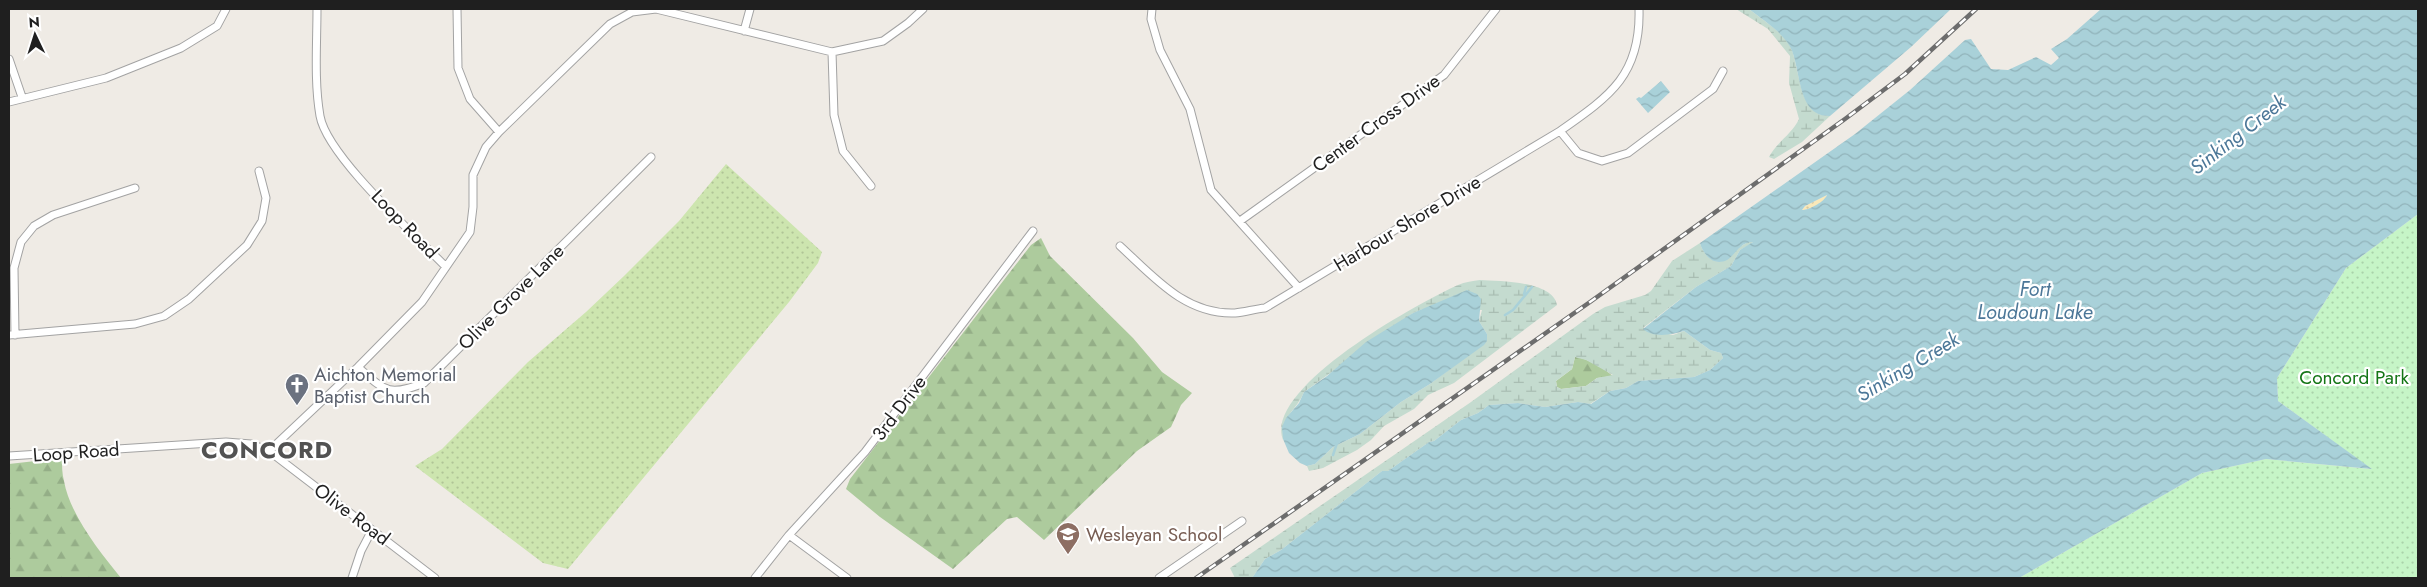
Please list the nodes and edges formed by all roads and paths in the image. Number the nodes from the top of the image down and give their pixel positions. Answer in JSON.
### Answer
{"nodes":[{"id":1,"x":226,"y":9,"type":"edge"},
{"id":2,"x":317,"y":9,"type":"edge"},
{"id":3,"x":457,"y":9,"type":"edge"},
{"id":4,"x":750,"y":9,"type":"edge"},
{"id":5,"x":923,"y":9,"type":"edge"},
{"id":6,"x":1152,"y":9,"type":"edge"},
{"id":7,"x":1496,"y":9,"type":"edge"},
{"id":8,"x":1639,"y":9,"type":"edge"},
{"id":9,"x":744,"y":31,"type":"junction"},
{"id":10,"x":832,"y":52,"type":"junction"},
{"id":11,"x":9,"y":59,"type":"edge"},
{"id":12,"x":1723,"y":71,"type":"dead end"},
{"id":13,"x":22,"y":97,"type":"junction"},
{"id":14,"x":9,"y":102,"type":"edge"},
{"id":15,"x":1560,"y":131,"type":"junction"},
{"id":16,"x":499,"y":132,"type":"junction"},
{"id":17,"x":652,"y":157,"type":"dead end"},
{"id":18,"x":260,"y":171,"type":"dead end"},
{"id":19,"x":871,"y":186,"type":"dead end"},
{"id":20,"x":135,"y":188,"type":"dead end"},
{"id":21,"x":1240,"y":221,"type":"junction"},
{"id":22,"x":1033,"y":231,"type":"dead end"},
{"id":23,"x":1120,"y":246,"type":"dead end"},
{"id":24,"x":446,"y":267,"type":"junction"},
{"id":25,"x":1299,"y":288,"type":"junction"},
{"id":26,"x":12,"y":335,"type":"edge"},
{"id":27,"x":358,"y":367,"type":"junction"},
{"id":28,"x":268,"y":451,"type":"junction"},
{"id":29,"x":9,"y":456,"type":"edge"},
{"id":30,"x":1242,"y":520,"type":"dead end"},
{"id":31,"x":372,"y":530,"type":"junction"},
{"id":32,"x":789,"y":535,"type":"junction"},
{"id":33,"x":352,"y":578,"type":"edge"},
{"id":34,"x":435,"y":578,"type":"edge"},
{"id":35,"x":755,"y":578,"type":"edge"},
{"id":36,"x":847,"y":578,"type":"edge"},
{"id":37,"x":1160,"y":578,"type":"edge"}],
"edges":[{"from":1,"to":13,"type":"street"},
{"from":2,"to":24,"type":"street","name":"Loop Road"},
{"from":3,"to":16,"type":"street"},
{"from":4,"to":9,"type":"street"},
{"from":5,"to":10,"type":"street"},
{"from":6,"to":21,"type":"street"},
{"from":7,"to":21,"type":"street","name":"Center Cross Drive"},
{"from":8,"to":15,"type":"street","name":"Harbour Shore Drive"},
{"from":9,"to":10,"type":"street"},
{"from":9,"to":16,"type":"street"},
{"from":10,"to":19,"type":"street"},
{"from":11,"to":13,"type":"street"},
{"from":12,"to":15,"type":"street"},
{"from":13,"to":14,"type":"street"},
{"from":15,"to":25,"type":"street","name":"Harbour Shore Drive"},
{"from":16,"to":24,"type":"street"},
{"from":17,"to":27,"type":"street","name":"Olive Grove Lane"},
{"from":18,"to":26,"type":"street"},
{"from":20,"to":26,"type":"street"},
{"from":21,"to":25,"type":"street"},
{"from":22,"to":32,"type":"street","name":"3rd Drive"},
{"from":23,"to":25,"type":"street","name":"Harbour Shore Drive"},
{"from":24,"to":27,"type":"street","name":"Loop Road"},
{"from":27,"to":28,"type":"street","name":"Loop Road"},
{"from":28,"to":29,"type":"street","name":"Loop Road"},
{"from":28,"to":31,"type":"street","name":"Olive Road"},
{"from":30,"to":37,"type":"street"},
{"from":31,"to":33,"type":"street"},
{"from":31,"to":34,"type":"street","name":"Olive Road"},
{"from":32,"to":35,"type":"street","name":"3rd Drive"},
{"from":32,"to":36,"type":"street"}]}
